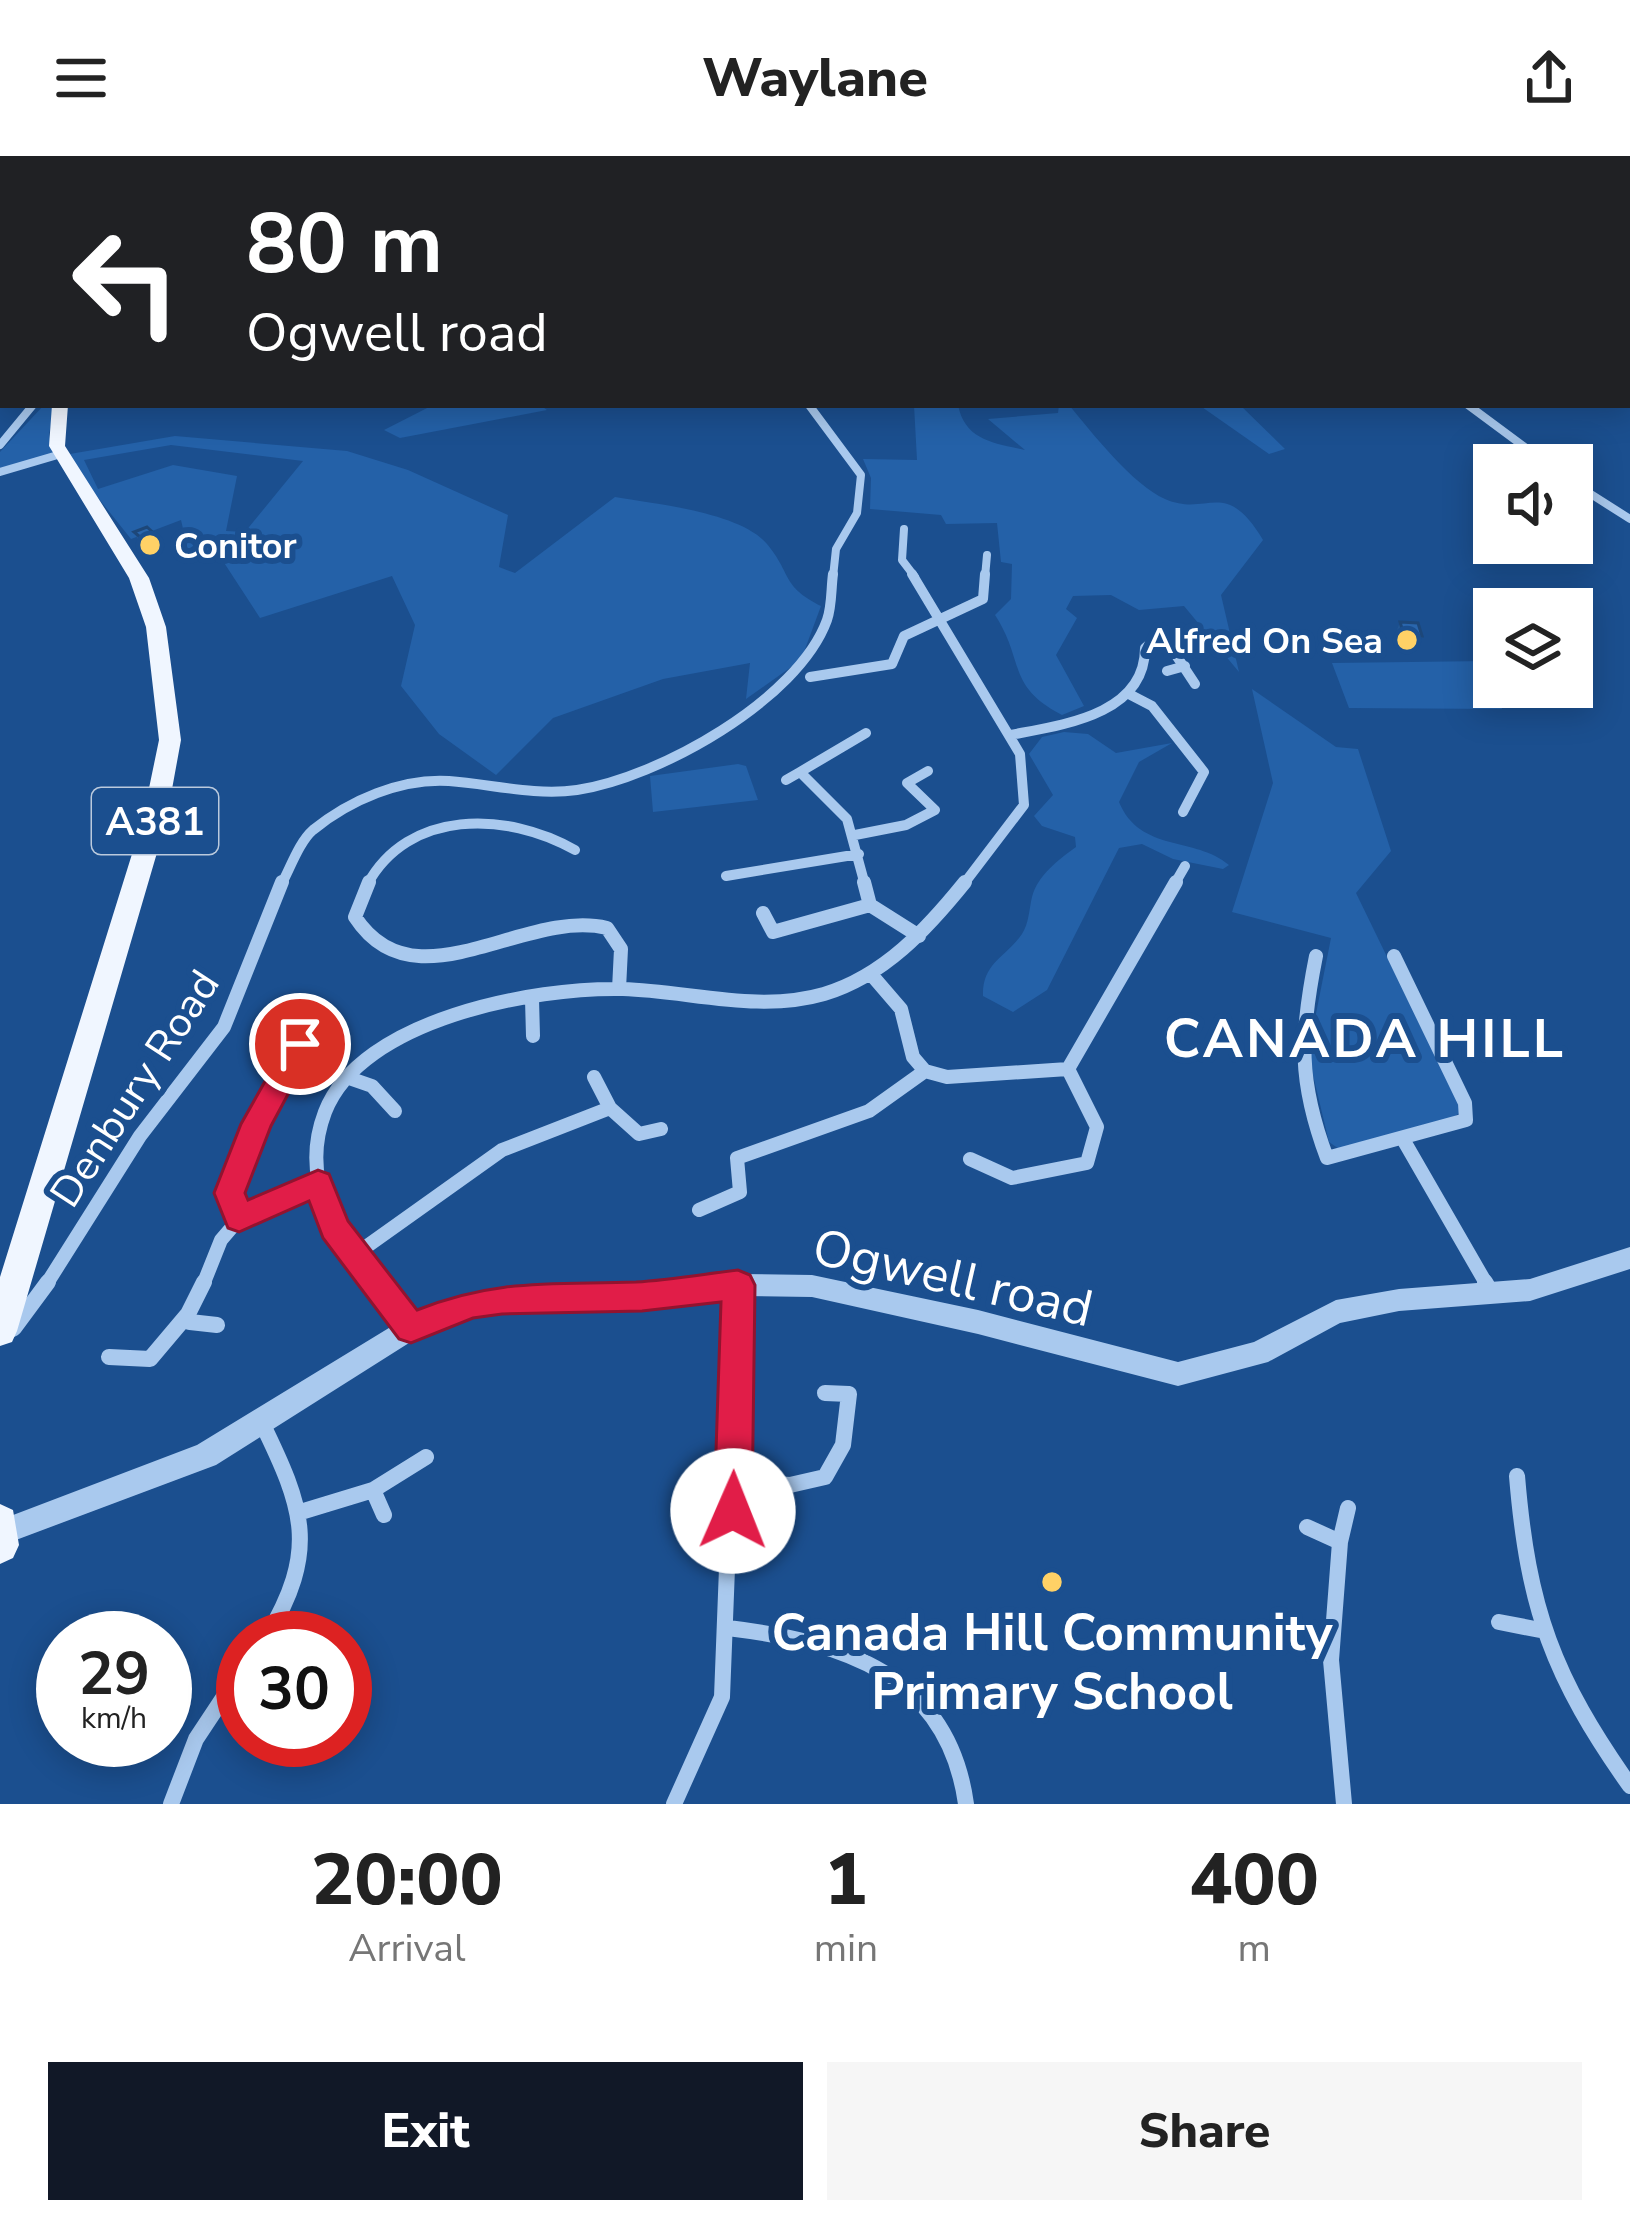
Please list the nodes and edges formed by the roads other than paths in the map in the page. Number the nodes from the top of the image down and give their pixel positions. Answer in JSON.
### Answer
{"nodes":[{"id":1,"x":31,"y":408,"type":"edge"},
{"id":2,"x":59,"y":408,"type":"edge"},
{"id":3,"x":811,"y":408,"type":"edge"},
{"id":4,"x":1472,"y":408,"type":"edge"},
{"id":5,"x":1521,"y":444,"type":"edge"},
{"id":6,"x":0,"y":445,"type":"edge"},
{"id":7,"x":61,"y":454,"type":"junction"},
{"id":8,"x":0,"y":472,"type":"edge"},
{"id":9,"x":1593,"y":495,"type":"edge"},
{"id":10,"x":1630,"y":519,"type":"edge"},
{"id":11,"x":904,"y":529,"type":"dead end"},
{"id":12,"x":987,"y":555,"type":"dead end"},
{"id":13,"x":943,"y":621,"type":"junction"},
{"id":14,"x":1185,"y":666,"type":"junction"},
{"id":15,"x":1167,"y":670,"type":"dead end"},
{"id":16,"x":810,"y":677,"type":"dead end"},
{"id":17,"x":1195,"y":684,"type":"dead end"},
{"id":18,"x":1127,"y":693,"type":"junction"},
{"id":19,"x":866,"y":733,"type":"dead end"},
{"id":20,"x":1010,"y":735,"type":"junction"},
{"id":21,"x":928,"y":771,"type":"dead end"},
{"id":22,"x":800,"y":772,"type":"junction"},
{"id":23,"x":786,"y":780,"type":"dead end"},
{"id":24,"x":1183,"y":812,"type":"dead end"},
{"id":25,"x":855,"y":835,"type":"junction"},
{"id":26,"x":575,"y":850,"type":"dead end"},
{"id":27,"x":859,"y":854,"type":"junction"},
{"id":28,"x":1185,"y":866,"type":"dead end"},
{"id":29,"x":726,"y":876,"type":"dead end"},
{"id":30,"x":870,"y":904,"type":"junction"},
{"id":31,"x":763,"y":913,"type":"dead end"},
{"id":32,"x":919,"y":936,"type":"junction"},
{"id":33,"x":1316,"y":956,"type":"dead end"},
{"id":34,"x":1394,"y":956,"type":"dead end"},
{"id":35,"x":871,"y":974,"type":"junction"},
{"id":36,"x":619,"y":989,"type":"junction"},
{"id":37,"x":532,"y":999,"type":"junction"},
{"id":38,"x":533,"y":1036,"type":"dead end"},
{"id":39,"x":322,"y":1047,"type":"dead end"},
{"id":40,"x":1068,"y":1070,"type":"junction"},
{"id":41,"x":926,"y":1071,"type":"junction"},
{"id":42,"x":346,"y":1077,"type":"junction"},
{"id":43,"x":594,"y":1077,"type":"dead end"},
{"id":44,"x":610,"y":1108,"type":"junction"},
{"id":45,"x":395,"y":1111,"type":"dead end"},
{"id":46,"x":661,"y":1129,"type":"dead end"},
{"id":47,"x":1404,"y":1141,"type":"junction"},
{"id":48,"x":970,"y":1159,"type":"dead end"},
{"id":49,"x":318,"y":1183,"type":"junction"},
{"id":50,"x":699,"y":1210,"type":"dead end"},
{"id":51,"x":239,"y":1219,"type":"junction"},
{"id":52,"x":356,"y":1254,"type":"junction"},
{"id":53,"x":1630,"y":1258,"type":"edge"},
{"id":54,"x":738,"y":1285,"type":"junction"},
{"id":55,"x":1492,"y":1294,"type":"junction"},
{"id":56,"x":188,"y":1314,"type":"junction"},
{"id":57,"x":217,"y":1325,"type":"dead end"},
{"id":58,"x":411,"y":1328,"type":"junction"},
{"id":59,"x":0,"y":1333,"type":"edge"},
{"id":60,"x":109,"y":1358,"type":"dead end"},
{"id":61,"x":825,"y":1393,"type":"dead end"},
{"id":62,"x":261,"y":1421,"type":"junction"},
{"id":63,"x":426,"y":1457,"type":"dead end"},
{"id":64,"x":1517,"y":1476,"type":"dead end"},
{"id":65,"x":734,"y":1481,"type":"junction"},
{"id":66,"x":373,"y":1490,"type":"junction"},
{"id":67,"x":1348,"y":1508,"type":"dead end"},
{"id":68,"x":304,"y":1511,"type":"junction"},
{"id":69,"x":384,"y":1515,"type":"dead end"},
{"id":70,"x":1307,"y":1526,"type":"dead end"},
{"id":71,"x":1,"y":1534,"type":"edge"},
{"id":72,"x":1340,"y":1542,"type":"junction"},
{"id":73,"x":279,"y":1611,"type":"edge"},
{"id":74,"x":1499,"y":1622,"type":"dead end"},
{"id":75,"x":728,"y":1628,"type":"junction"},
{"id":76,"x":1540,"y":1630,"type":"junction"},
{"id":77,"x":216,"y":1709,"type":"edge"},
{"id":78,"x":1630,"y":1786,"type":"edge"},
{"id":79,"x":171,"y":1804,"type":"edge"},
{"id":80,"x":674,"y":1804,"type":"edge"},
{"id":81,"x":966,"y":1804,"type":"edge"},
{"id":82,"x":1345,"y":1804,"type":"edge"}],
"edges":[{"from":1,"to":6,"type":"street"},
{"from":2,"to":7,"type":"main road"},
{"from":3,"to":59,"type":"street","name":"Denbury Road"},
{"from":4,"to":5,"type":"street"},
{"from":7,"to":8,"type":"street"},
{"from":7,"to":59,"type":"main road","number":"A381"},
{"from":9,"to":10,"type":"street"},
{"from":11,"to":13,"type":"street"},
{"from":12,"to":13,"type":"street"},
{"from":13,"to":16,"type":"street"},
{"from":13,"to":20,"type":"street"},
{"from":14,"to":15,"type":"street"},
{"from":14,"to":17,"type":"street"},
{"from":14,"to":18,"type":"street"},
{"from":18,"to":20,"type":"street"},
{"from":18,"to":24,"type":"street"},
{"from":19,"to":22,"type":"street"},
{"from":20,"to":32,"type":"street"},
{"from":21,"to":25,"type":"street"},
{"from":22,"to":23,"type":"street"},
{"from":22,"to":25,"type":"street"},
{"from":25,"to":27,"type":"street"},
{"from":26,"to":36,"type":"street"},
{"from":27,"to":29,"type":"street"},
{"from":27,"to":30,"type":"street"},
{"from":28,"to":40,"type":"street"},
{"from":30,"to":31,"type":"street"},
{"from":30,"to":32,"type":"street"},
{"from":32,"to":35,"type":"street"},
{"from":33,"to":47,"type":"street"},
{"from":34,"to":47,"type":"street"},
{"from":35,"to":36,"type":"street"},
{"from":35,"to":41,"type":"street"},
{"from":36,"to":37,"type":"street"},
{"from":37,"to":38,"type":"street"},
{"from":37,"to":42,"type":"street"},
{"from":39,"to":51,"type":"street"},
{"from":40,"to":41,"type":"street"},
{"from":40,"to":48,"type":"street"},
{"from":41,"to":50,"type":"street"},
{"from":42,"to":45,"type":"street"},
{"from":42,"to":49,"type":"street"},
{"from":43,"to":44,"type":"street"},
{"from":44,"to":46,"type":"street"},
{"from":44,"to":52,"type":"street"},
{"from":47,"to":55,"type":"street"},
{"from":49,"to":51,"type":"street"},
{"from":49,"to":52,"type":"street"},
{"from":51,"to":56,"type":"street"},
{"from":52,"to":58,"type":"street"},
{"from":53,"to":55,"type":"street","name":"Ogwell road"},
{"from":54,"to":55,"type":"street","name":"Ogwell road"},
{"from":54,"to":58,"type":"street","name":"Ogwell road"},
{"from":54,"to":65,"type":"street"},
{"from":56,"to":57,"type":"street"},
{"from":56,"to":60,"type":"street"},
{"from":58,"to":62,"type":"street","name":"Ogwell road"},
{"from":61,"to":65,"type":"street"},
{"from":62,"to":68,"type":"street"},
{"from":62,"to":71,"type":"street","name":"Ogwell road"},
{"from":63,"to":66,"type":"street"},
{"from":64,"to":76,"type":"street"},
{"from":65,"to":75,"type":"street"},
{"from":66,"to":68,"type":"street"},
{"from":66,"to":69,"type":"street"},
{"from":67,"to":72,"type":"street"},
{"from":68,"to":73,"type":"street"},
{"from":70,"to":72,"type":"street"},
{"from":72,"to":82,"type":"street"},
{"from":74,"to":76,"type":"street"},
{"from":75,"to":80,"type":"street"},
{"from":75,"to":81,"type":"street"},
{"from":76,"to":78,"type":"street"},
{"from":77,"to":79,"type":"street"}]}
